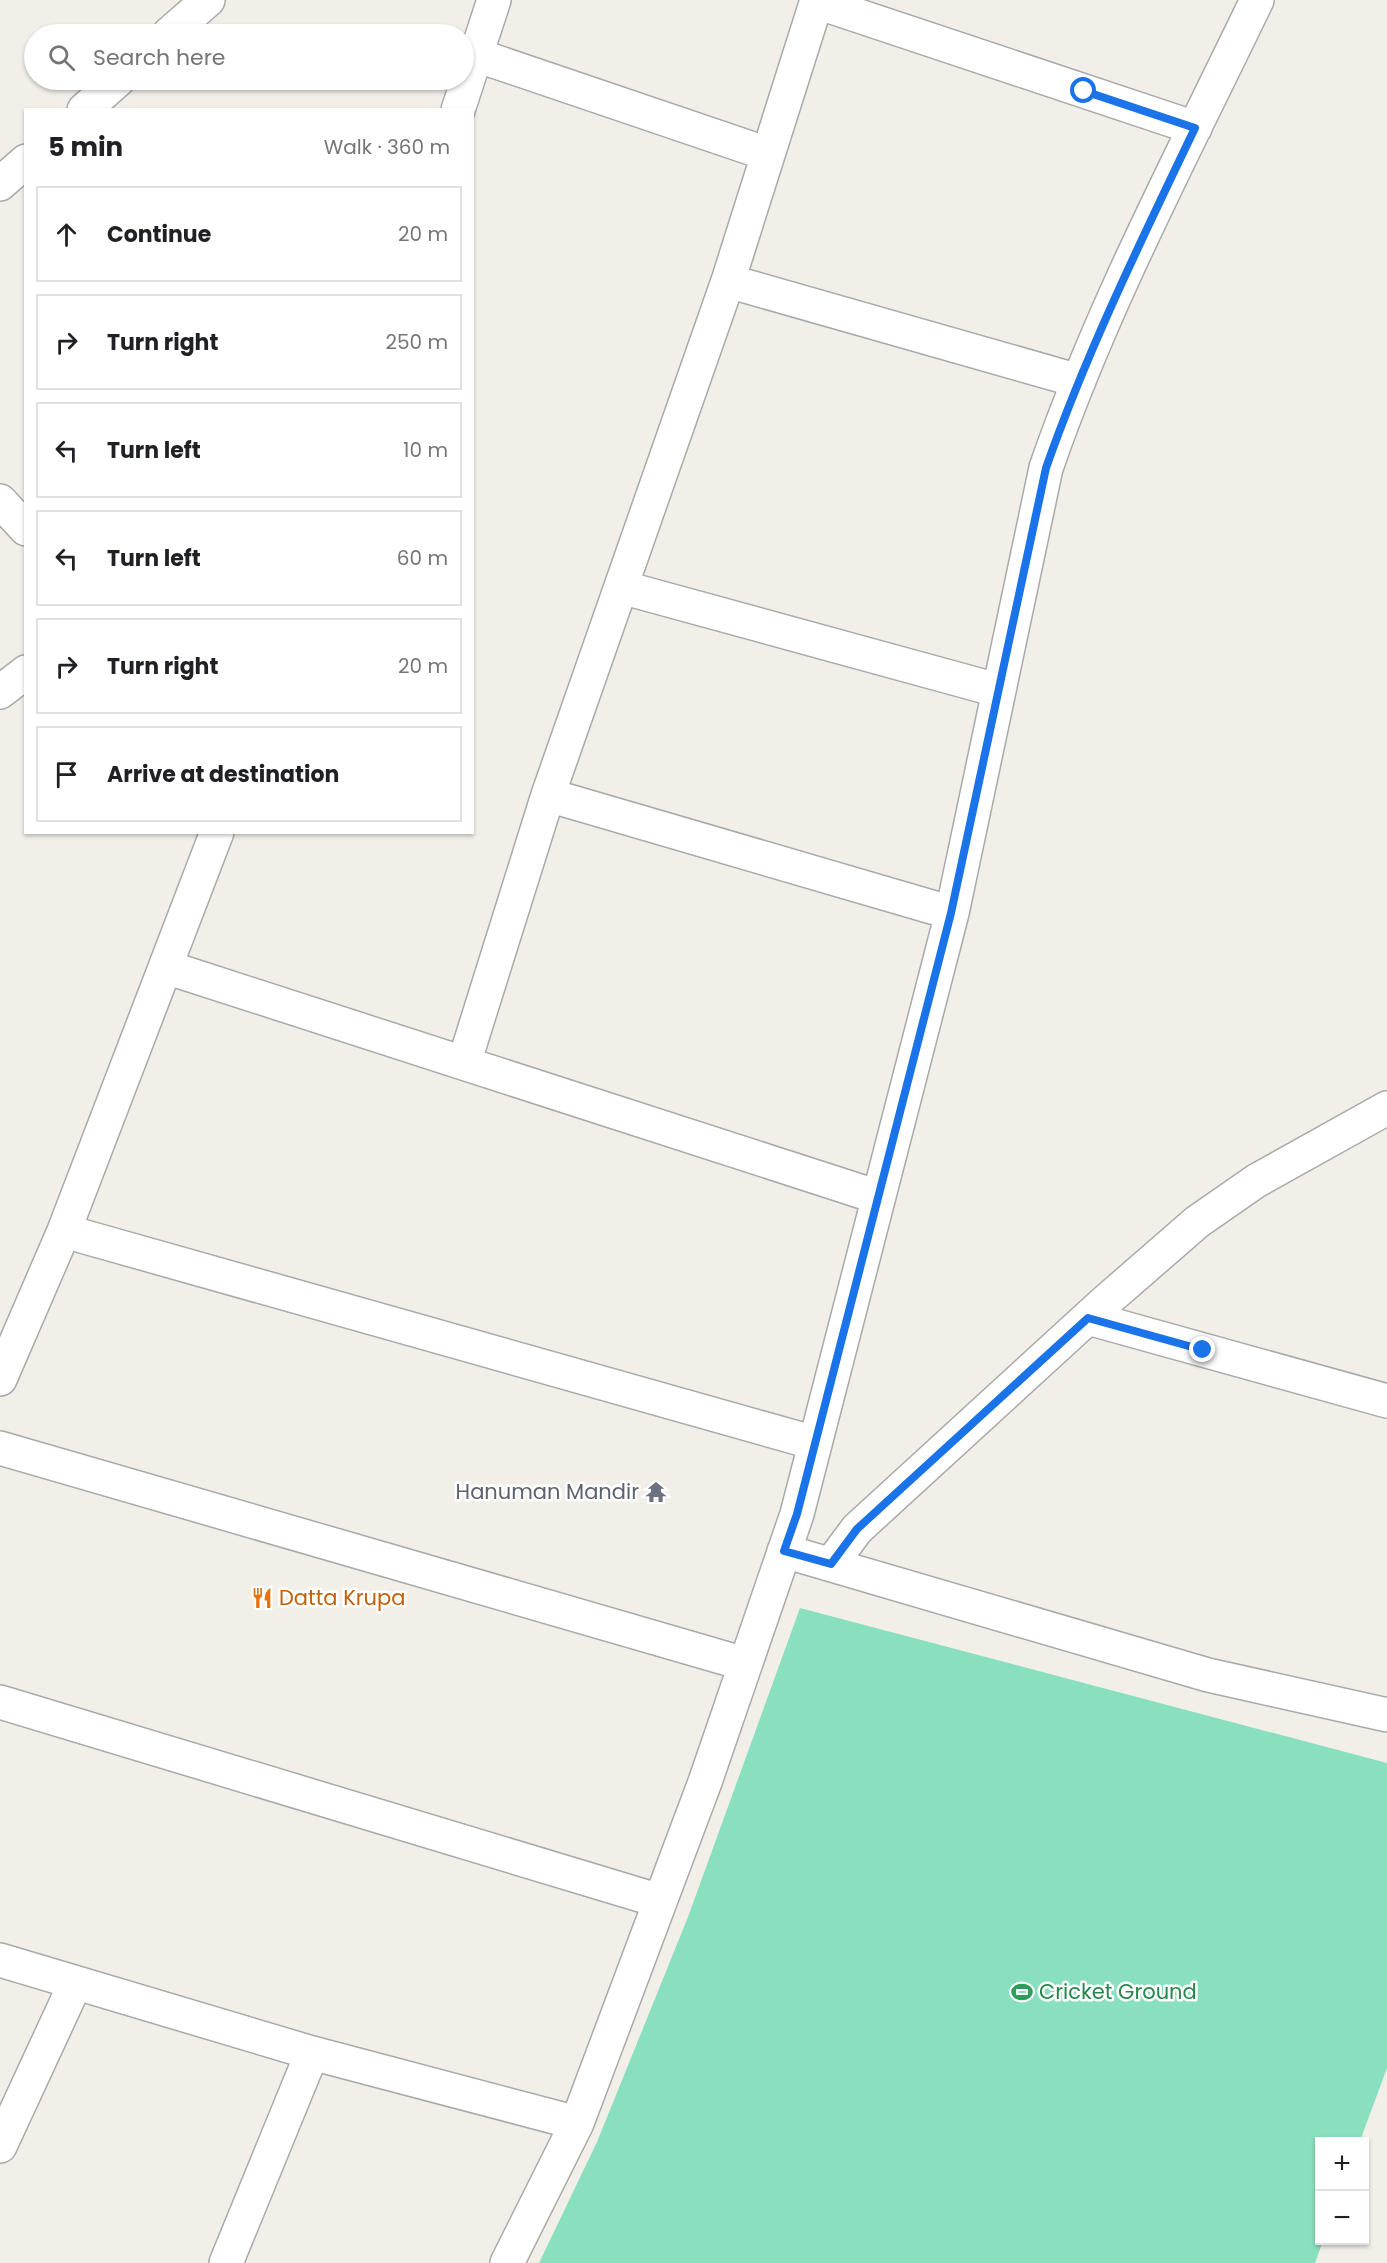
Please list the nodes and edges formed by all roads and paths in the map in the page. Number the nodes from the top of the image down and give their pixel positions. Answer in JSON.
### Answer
{"nodes":[{"id":1,"x":208,"y":0,"type":"edge"},
{"id":2,"x":494,"y":0,"type":"edge"},
{"id":3,"x":1257,"y":0,"type":"edge"},
{"id":4,"x":817,"y":1,"type":"edge"},
{"id":5,"x":180,"y":24,"type":"edge"},
{"id":6,"x":476,"y":55,"type":"junction"},
{"id":7,"x":474,"y":61,"type":"edge"},
{"id":8,"x":107,"y":90,"type":"edge"},
{"id":9,"x":465,"y":90,"type":"edge"},
{"id":10,"x":86,"y":108,"type":"edge"},
{"id":11,"x":459,"y":108,"type":"edge"},
{"id":12,"x":1195,"y":128,"type":"junction"},
{"id":13,"x":768,"y":154,"type":"junction"},
{"id":14,"x":24,"y":164,"type":"edge"},
{"id":15,"x":0,"y":184,"type":"edge"},
{"id":16,"x":728,"y":281,"type":"junction"},
{"id":17,"x":1079,"y":381,"type":"junction"},
{"id":18,"x":0,"y":501,"type":"edge"},
{"id":19,"x":24,"y":527,"type":"edge"},
{"id":20,"x":621,"y":587,"type":"junction"},
{"id":21,"x":24,"y":674,"type":"edge"},
{"id":22,"x":997,"y":690,"type":"junction"},
{"id":23,"x":0,"y":692,"type":"edge"},
{"id":24,"x":548,"y":795,"type":"junction"},
{"id":25,"x":216,"y":834,"type":"edge"},
{"id":26,"x":951,"y":913,"type":"junction"},
{"id":27,"x":166,"y":967,"type":"junction"},
{"id":28,"x":464,"y":1063,"type":"junction"},
{"id":29,"x":1387,"y":1108,"type":"edge"},
{"id":30,"x":878,"y":1197,"type":"junction"},
{"id":31,"x":64,"y":1231,"type":"junction"},
{"id":32,"x":1088,"y":1318,"type":"junction"},
{"id":33,"x":0,"y":1379,"type":"edge"},
{"id":34,"x":1387,"y":1401,"type":"edge"},
{"id":35,"x":815,"y":1443,"type":"junction"},
{"id":36,"x":0,"y":1448,"type":"edge"},
{"id":37,"x":784,"y":1551,"type":"junction"},
{"id":38,"x":831,"y":1564,"type":"junction"},
{"id":39,"x":745,"y":1664,"type":"junction"},
{"id":40,"x":0,"y":1702,"type":"edge"},
{"id":41,"x":1387,"y":1715,"type":"edge"},
{"id":42,"x":660,"y":1901,"type":"junction"},
{"id":43,"x":0,"y":1960,"type":"edge"},
{"id":44,"x":75,"y":1984,"type":"junction"},
{"id":45,"x":312,"y":2054,"type":"junction"},
{"id":46,"x":577,"y":2123,"type":"junction"},
{"id":47,"x":0,"y":2146,"type":"edge"},
{"id":48,"x":226,"y":2263,"type":"edge"},
{"id":49,"x":507,"y":2263,"type":"edge"}],
"edges":[{"from":1,"to":5,"type":"street"},
{"from":2,"to":6,"type":"street"},
{"from":3,"to":12,"type":"street"},
{"from":4,"to":12,"type":"street"},
{"from":4,"to":13,"type":"street"},
{"from":6,"to":7,"type":"street"},
{"from":6,"to":13,"type":"street"},
{"from":8,"to":10,"type":"street"},
{"from":9,"to":11,"type":"street"},
{"from":12,"to":17,"type":"street"},
{"from":13,"to":16,"type":"street"},
{"from":14,"to":15,"type":"street"},
{"from":16,"to":17,"type":"street"},
{"from":16,"to":20,"type":"street"},
{"from":17,"to":22,"type":"street"},
{"from":18,"to":19,"type":"street"},
{"from":20,"to":22,"type":"street"},
{"from":20,"to":24,"type":"street"},
{"from":21,"to":23,"type":"street"},
{"from":22,"to":26,"type":"street"},
{"from":24,"to":26,"type":"street"},
{"from":24,"to":28,"type":"street"},
{"from":25,"to":27,"type":"street"},
{"from":26,"to":30,"type":"street"},
{"from":27,"to":28,"type":"street"},
{"from":27,"to":31,"type":"street"},
{"from":28,"to":30,"type":"street"},
{"from":29,"to":32,"type":"street"},
{"from":30,"to":35,"type":"street"},
{"from":31,"to":33,"type":"street"},
{"from":31,"to":35,"type":"street"},
{"from":32,"to":34,"type":"street"},
{"from":32,"to":38,"type":"street"},
{"from":35,"to":37,"type":"street"},
{"from":36,"to":39,"type":"street"},
{"from":37,"to":38,"type":"street"},
{"from":37,"to":39,"type":"street"},
{"from":38,"to":41,"type":"street"},
{"from":39,"to":42,"type":"street"},
{"from":40,"to":42,"type":"street"},
{"from":42,"to":46,"type":"street"},
{"from":43,"to":44,"type":"street"},
{"from":44,"to":45,"type":"street"},
{"from":44,"to":47,"type":"street"},
{"from":45,"to":46,"type":"street"},
{"from":45,"to":48,"type":"street"},
{"from":46,"to":49,"type":"street"}]}
